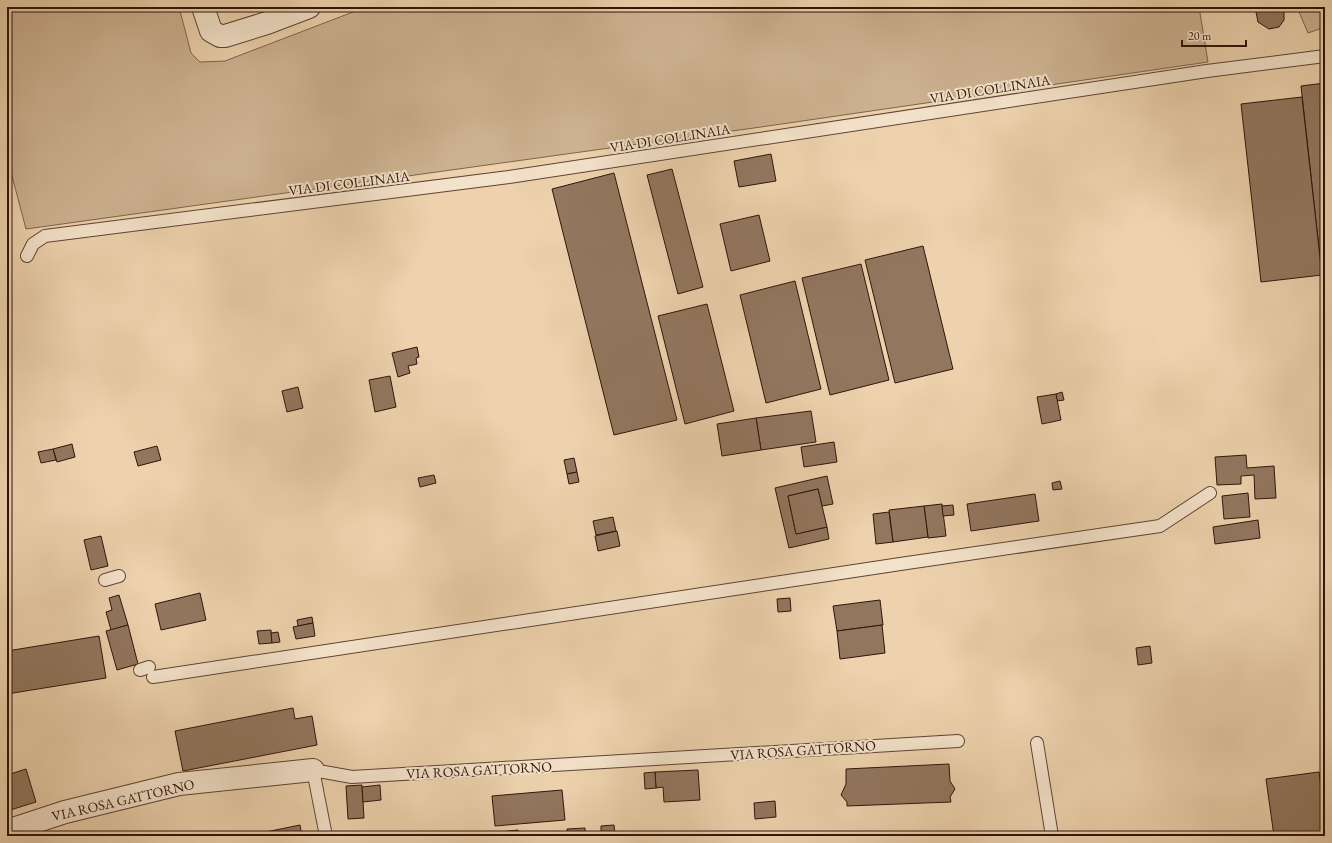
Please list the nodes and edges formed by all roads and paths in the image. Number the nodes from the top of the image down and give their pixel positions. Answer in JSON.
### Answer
{"nodes":[{"id":1,"x":203,"y":7,"type":"edge"},
{"id":2,"x":309,"y":7,"type":"edge"},
{"id":3,"x":1325,"y":56,"type":"edge"},
{"id":4,"x":27,"y":256,"type":"dead end"},
{"id":5,"x":1210,"y":493,"type":"dead end"},
{"id":6,"x":120,"y":576,"type":"dead end"},
{"id":7,"x":105,"y":580,"type":"dead end"},
{"id":8,"x":147,"y":671,"type":"dead end"},
{"id":9,"x":958,"y":741,"type":"dead end"},
{"id":10,"x":1037,"y":743,"type":"dead end"},
{"id":11,"x":313,"y":770,"type":"junction"},
{"id":12,"x":7,"y":831,"type":"edge"},
{"id":13,"x":326,"y":836,"type":"edge"},
{"id":14,"x":1052,"y":836,"type":"edge"}],
"edges":[{"from":1,"to":2,"type":"street"},
{"from":3,"to":4,"type":"lane","name":"VIA DI COLLINAIA"},
{"from":5,"to":8,"type":"lane"},
{"from":6,"to":7,"type":"lane"},
{"from":9,"to":11,"type":"lane","name":"VIA ROSA GATTORNO"},
{"from":10,"to":14,"type":"lane"},
{"from":11,"to":12,"type":"street","name":"VIA ROSA GATTORNO"},
{"from":11,"to":13,"type":"lane"}]}
